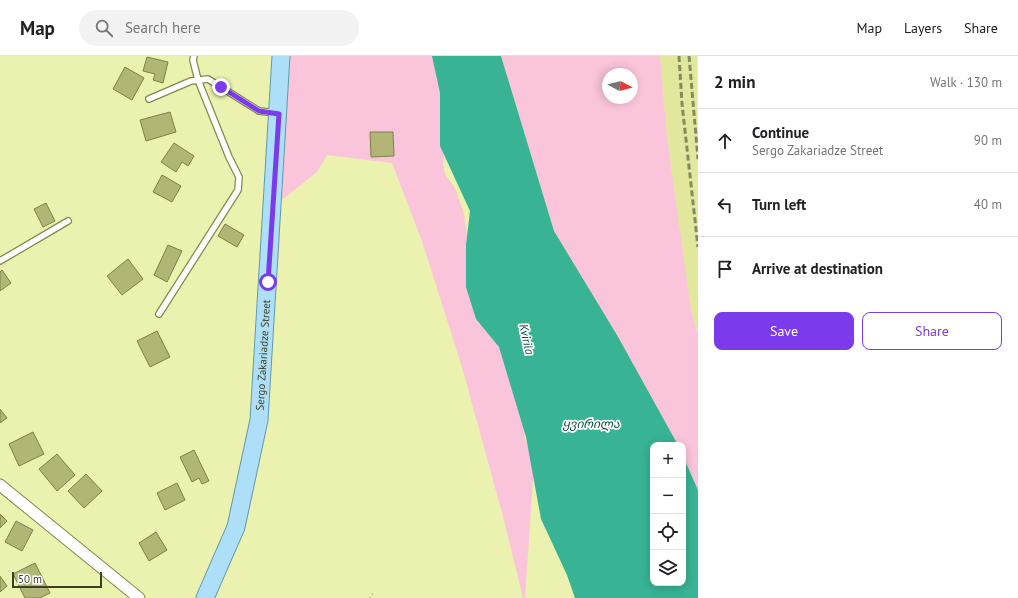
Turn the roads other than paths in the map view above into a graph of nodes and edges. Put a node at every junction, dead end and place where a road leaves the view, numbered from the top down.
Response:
1 (194, 56) edge
2 (282, 56) edge
3 (198, 80) junction
4 (149, 99) dead end
5 (279, 114) junction
6 (68, 221) dead end
7 (0, 261) edge
8 (159, 314) dead end
9 (0, 485) edge
10 (139, 598) edge
11 (205, 598) edge

1 - 3 lane
2 - 5 main road, Sergo Zakariadze Street
3 - 4 lane
3 - 5 lane
3 - 8 lane
5 - 11 main road, Sergo Zakariadze Street
6 - 7 lane
9 - 10 street

